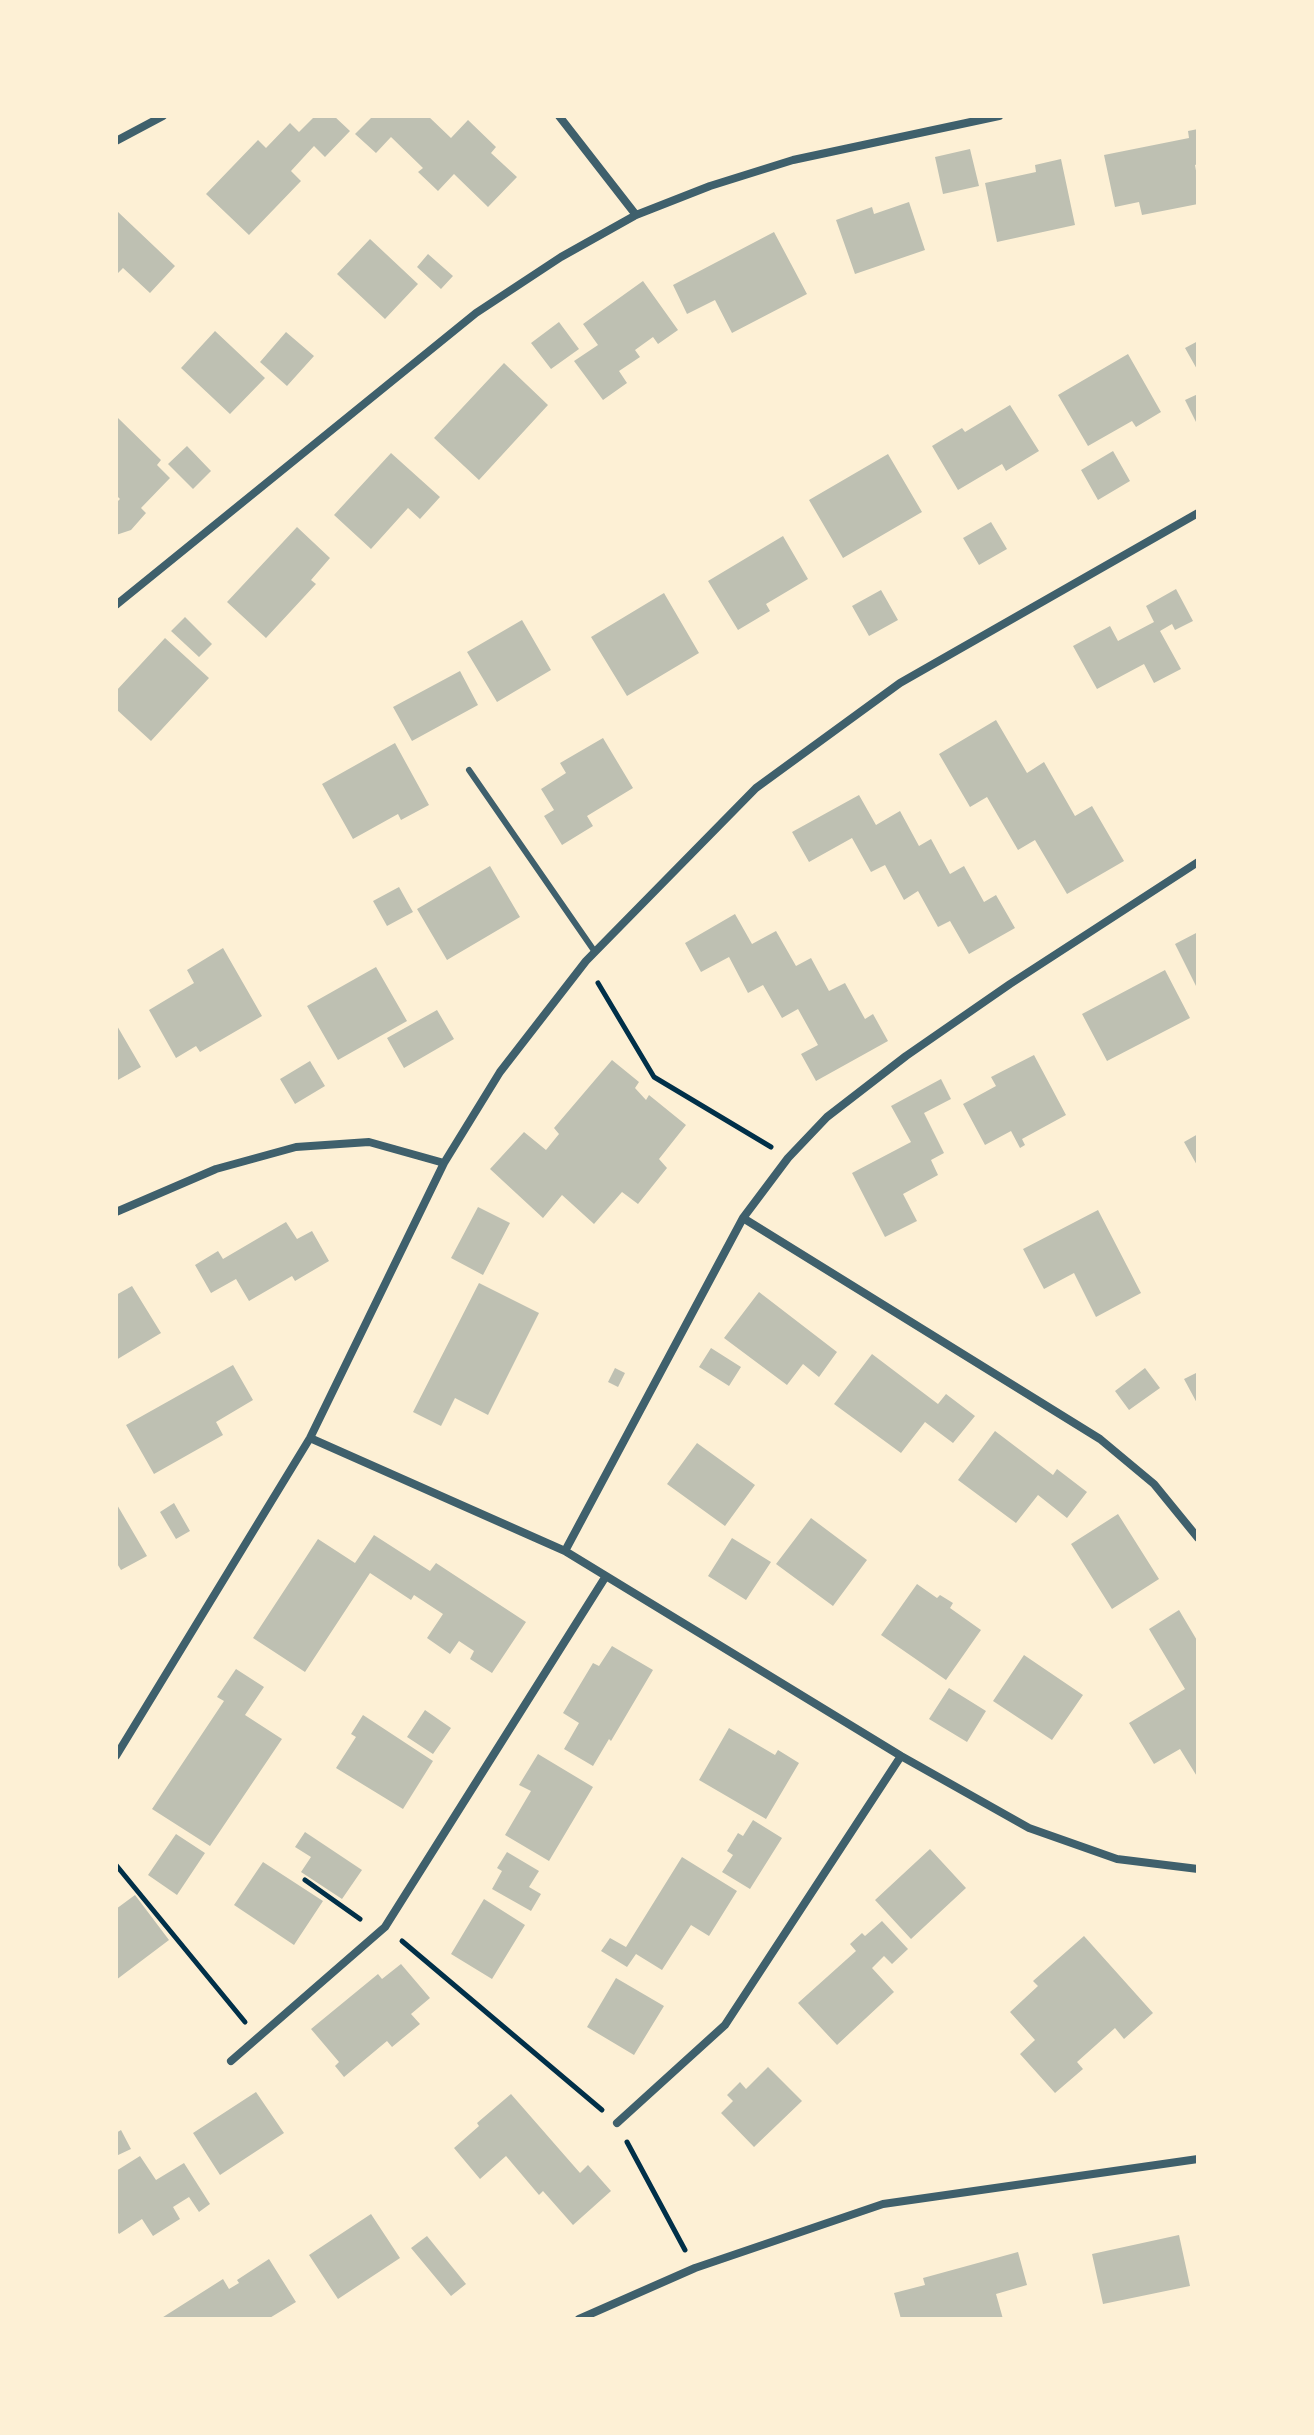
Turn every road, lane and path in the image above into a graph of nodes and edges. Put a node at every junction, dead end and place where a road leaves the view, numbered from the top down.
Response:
1 (163, 116) edge
2 (559, 116) edge
3 (999, 116) edge
4 (116, 141) edge
5 (636, 215) junction
6 (1198, 513) edge
7 (116, 605) edge
8 (469, 770) dead end
9 (1198, 862) edge
10 (595, 952) junction
11 (586, 961) junction
12 (788, 1158) junction
13 (444, 1163) junction
14 (116, 1212) edge
15 (743, 1218) junction
16 (310, 1438) junction
17 (1198, 1538) edge
18 (565, 1551) junction
19 (606, 1576) junction
20 (116, 1756) edge
21 (901, 1756) junction
22 (116, 1865) edge
23 (1198, 1869) edge
24 (305, 1880) dead end
25 (382, 1930) junction
26 (258, 2038) junction
27 (231, 2061) dead end
28 (617, 2123) junction
29 (1198, 2159) edge
30 (695, 2268) junction
31 (579, 2319) edge

1 - 4 street
2 - 5 street
3 - 5 street
5 - 7 street
6 - 10 street
8 - 10 lane
9 - 12 street
10 - 11 street
11 - 12 path
11 - 13 street
12 - 15 street
13 - 14 street
13 - 16 street
15 - 17 street
15 - 18 street
16 - 18 street
16 - 20 street
18 - 19 street
19 - 21 street
19 - 25 street
21 - 23 street
21 - 28 street
22 - 26 path
24 - 25 path
25 - 26 street
25 - 28 path
26 - 27 street
28 - 30 path
29 - 30 street
30 - 31 street

